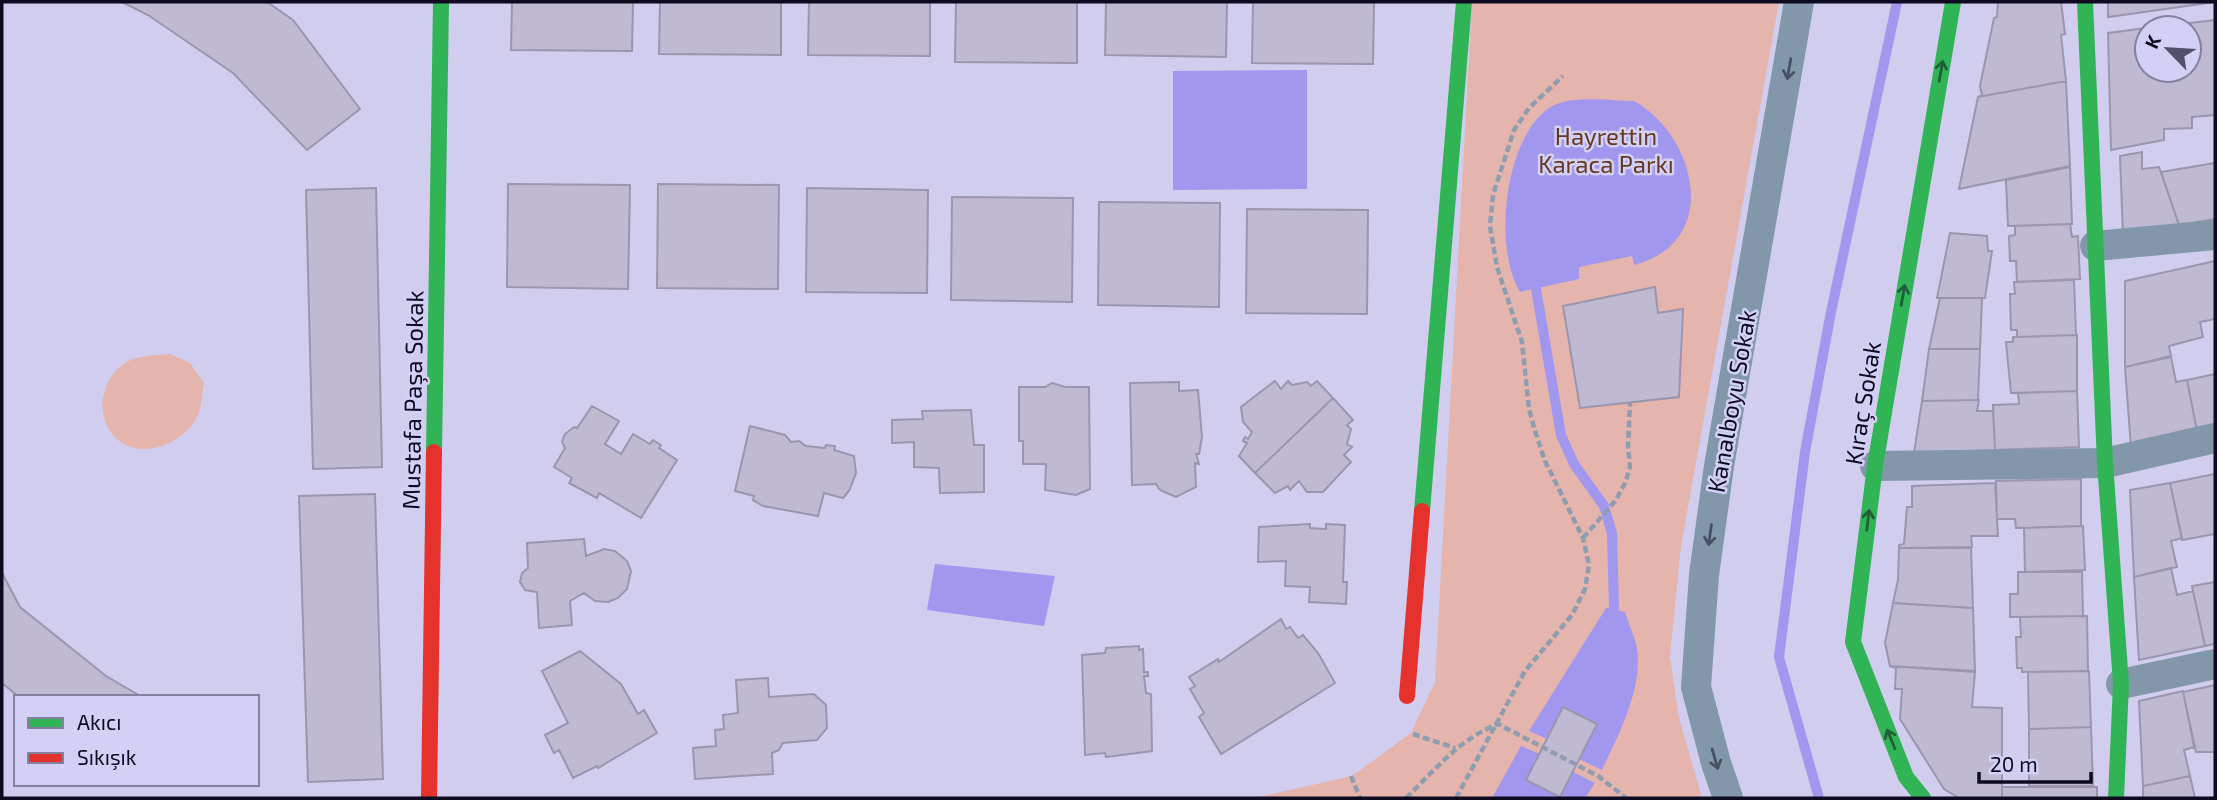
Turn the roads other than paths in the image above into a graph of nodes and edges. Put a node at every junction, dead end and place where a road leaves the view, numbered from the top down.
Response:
1 (441, 2) edge
2 (1464, 2) edge
3 (1800, 2) edge
4 (1953, 2) edge
5 (2084, 2) edge
6 (2215, 235) edge
7 (2095, 246) junction
8 (2215, 438) edge
9 (2105, 463) junction
10 (1875, 466) junction
11 (2215, 664) edge
12 (2121, 684) junction
13 (1407, 695) dead end
14 (429, 798) edge
15 (1728, 798) edge
16 (1923, 798) edge
17 (2116, 798) edge

1 - 14 street, Mustafa Paşa Sokak
2 - 13 street
3 -> 15 street, Kanalboyu Sokak
10 -> 4 street, Kıraç Sokak
5 - 7 street
6 - 7 street
7 - 9 street
8 - 9 street
9 - 10 street
9 - 12 street
16 -> 10 street, Kıraç Sokak
11 - 12 street
12 - 17 street

